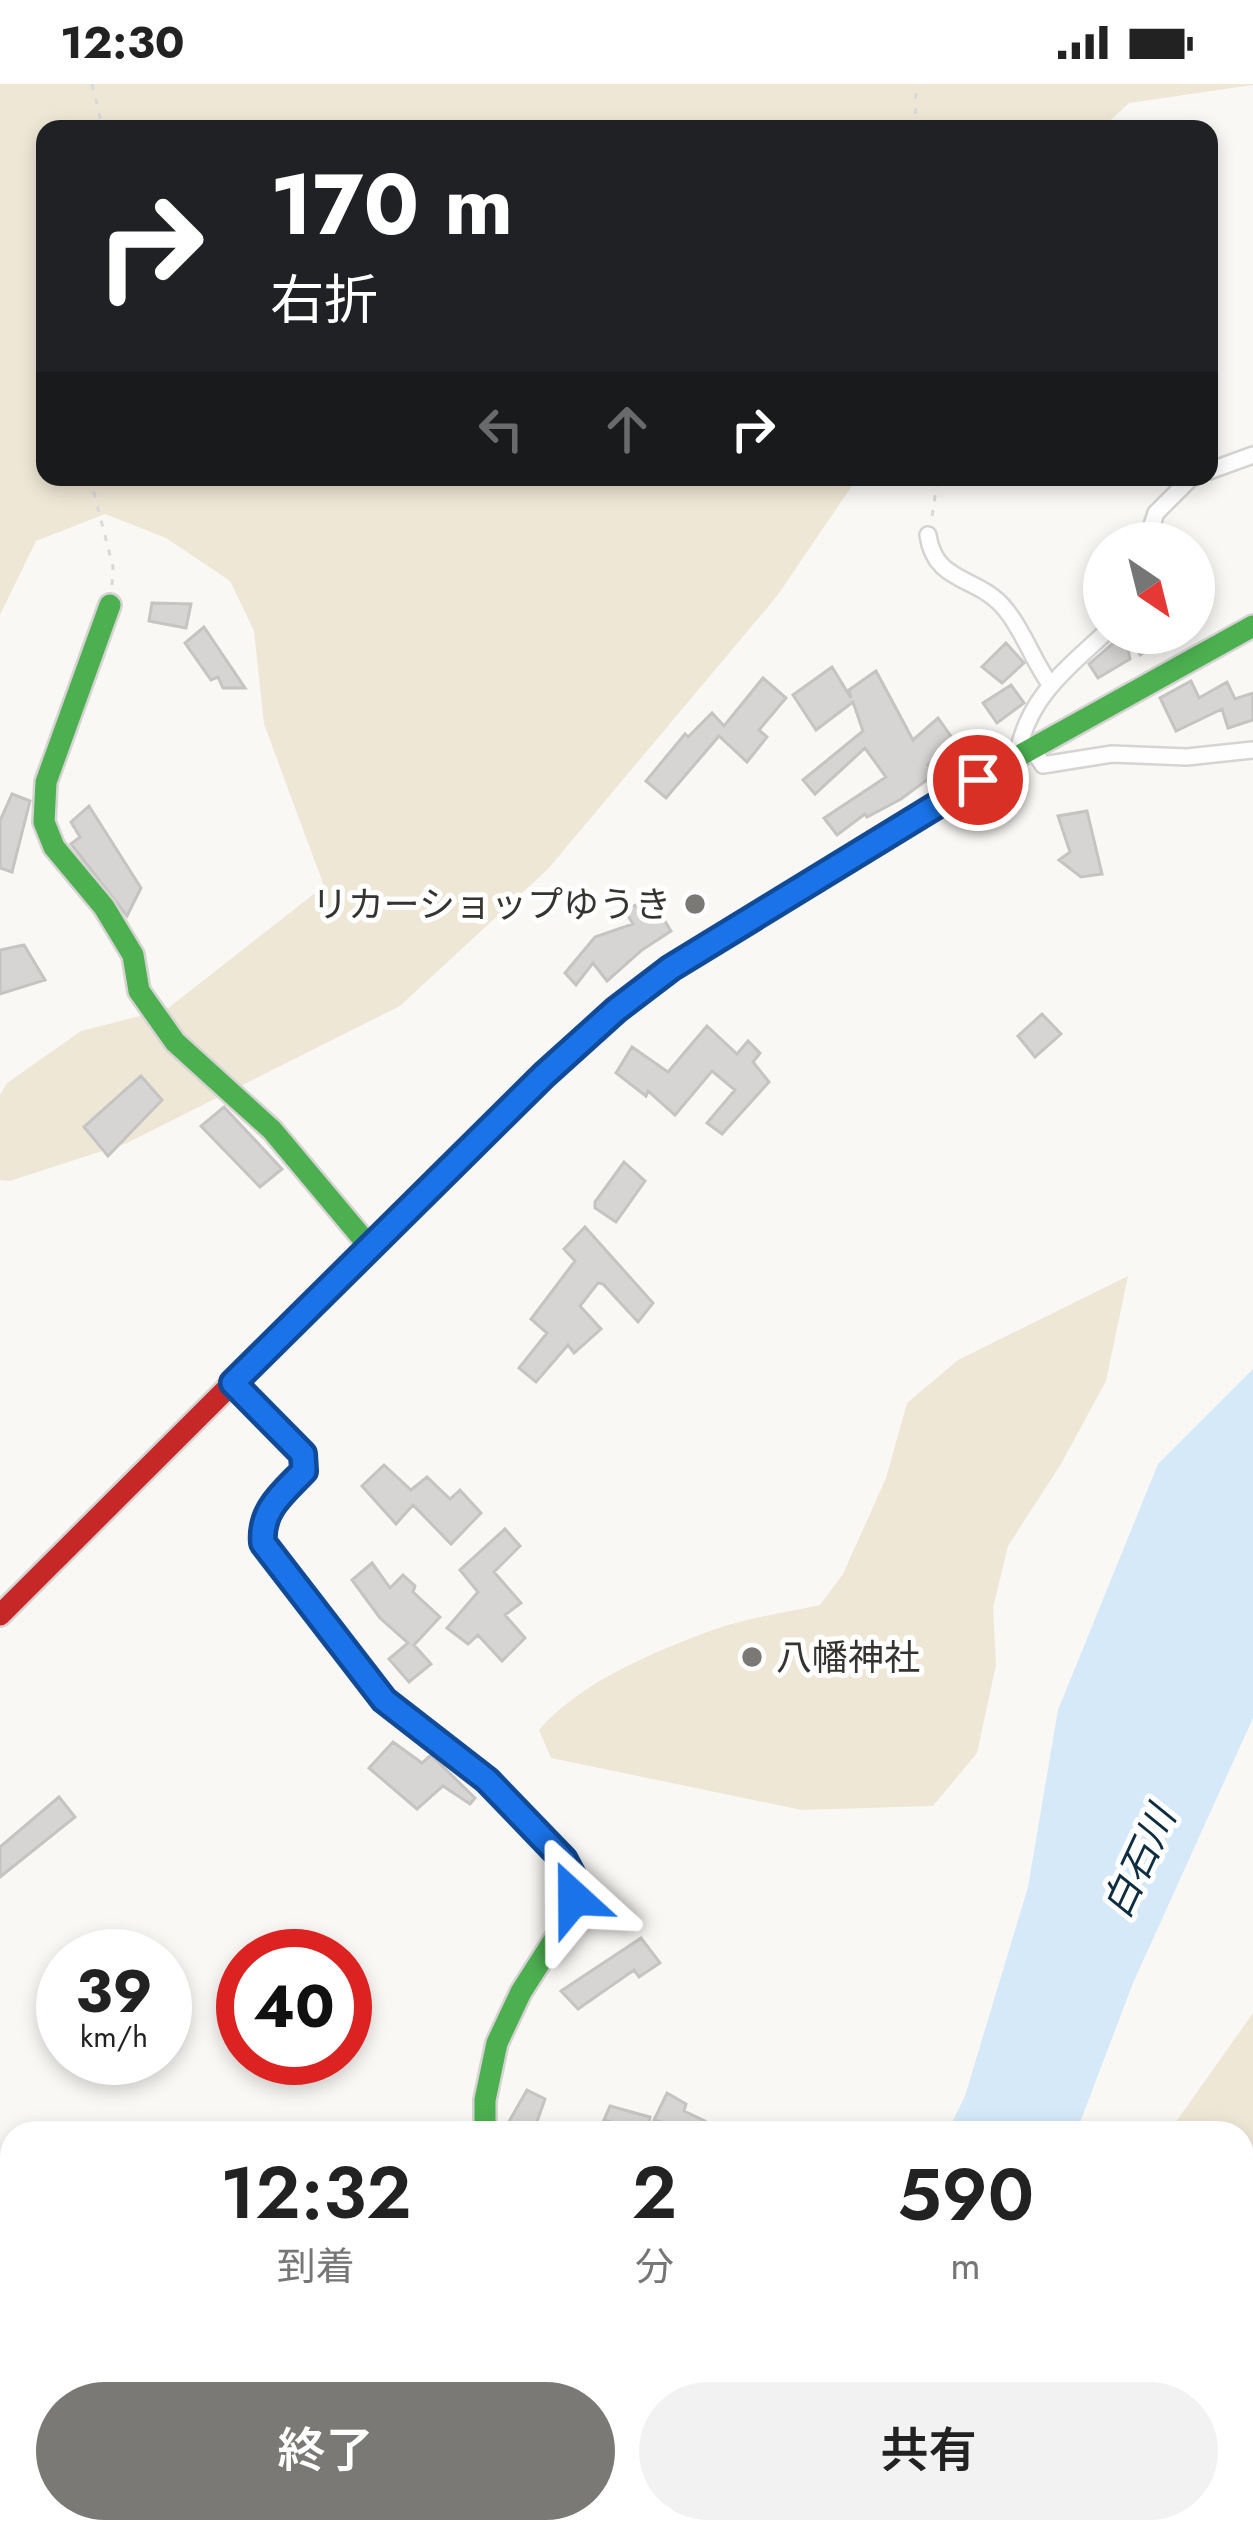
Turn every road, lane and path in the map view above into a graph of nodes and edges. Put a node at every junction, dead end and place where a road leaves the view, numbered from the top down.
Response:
1 (92, 84) edge
2 (916, 84) edge
3 (102, 120) edge
4 (914, 120) edge
5 (1253, 455) edge
6 (1218, 468) edge
7 (92, 486) edge
8 (936, 486) edge
9 (1183, 486) edge
10 (1153, 522) edge
11 (928, 535) joint
12 (110, 605) joint
13 (1253, 626) edge
14 (1083, 654) edge
15 (1050, 684) junction
16 (1253, 749) edge
17 (1024, 753) junction
18 (369, 1246) junction
19 (233, 1383) junction
20 (0, 1616) edge
21 (485, 2121) edge

1 - 3 path
2 - 4 path
5 - 6 street
7 - 12 path
8 - 11 path
9 - 10 street
11 - 15 street
12 - 18 main road
13 - 17 main road
14 - 15 street
15 - 17 street
16 - 17 street
17 - 18 main road
18 - 19 main road
19 - 20 main road
19 - 21 main road

